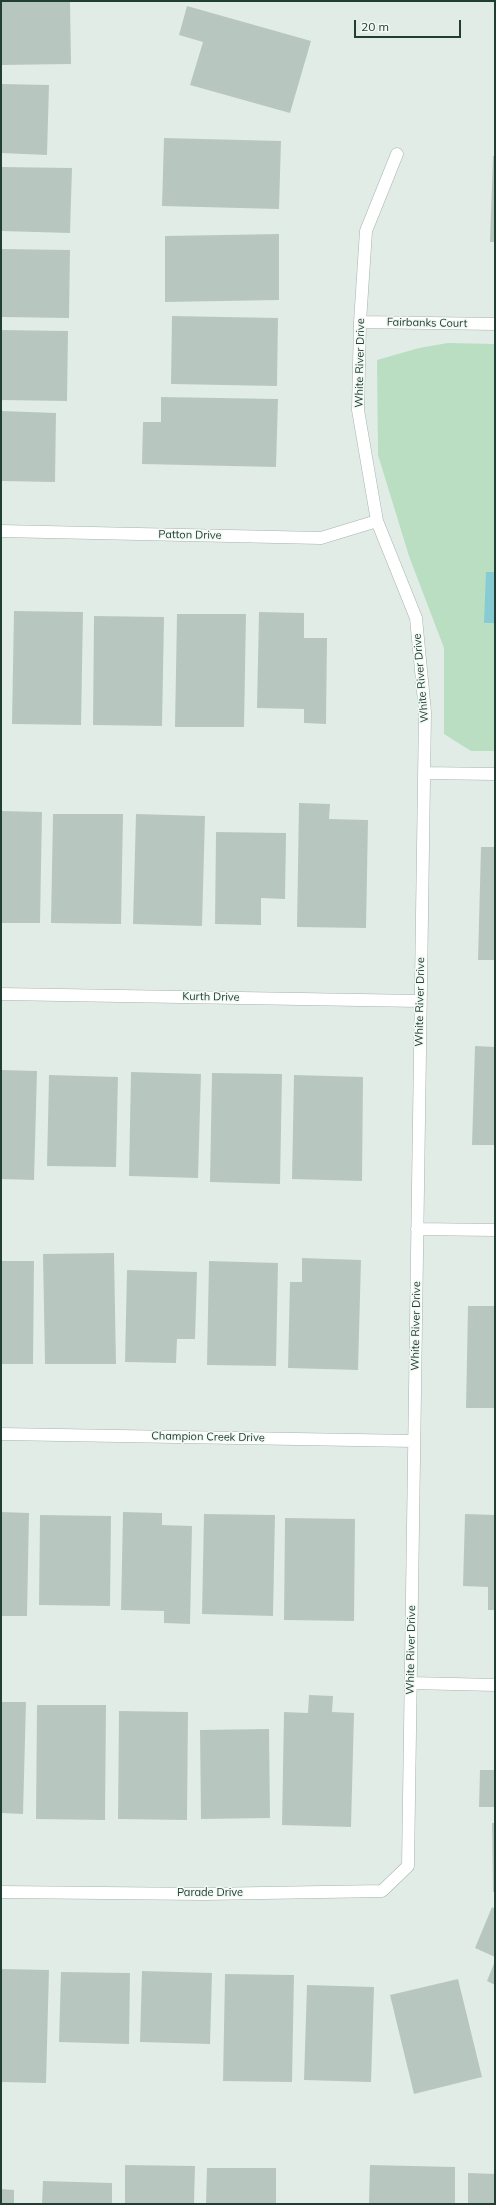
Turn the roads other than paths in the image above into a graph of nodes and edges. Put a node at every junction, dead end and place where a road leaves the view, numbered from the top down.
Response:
1 (397, 154) dead end
2 (360, 322) junction
3 (495, 324) edge
4 (377, 521) junction
5 (1, 531) edge
6 (424, 773) junction
7 (495, 774) edge
8 (1, 994) edge
9 (420, 1000) junction
10 (417, 1229) junction
11 (495, 1230) edge
12 (1, 1434) edge
13 (414, 1441) junction
14 (411, 1683) junction
15 (495, 1685) edge
16 (408, 1866) joint
17 (1, 1892) edge

1 - 2 street, White River Drive
2 - 3 street, Fairbanks Court
2 - 4 street, White River Drive
4 - 5 street, Patton Drive
4 - 6 street, White River Drive
6 - 7 street
6 - 9 street, White River Drive
8 - 9 street, Kurth Drive
9 - 10 street, White River Drive
10 - 11 street
10 - 13 street, White River Drive
12 - 13 street, Champion Creek Drive
13 - 14 street, White River Drive
14 - 15 street
14 - 16 street, White River Drive
16 - 17 street, Parade Drive

